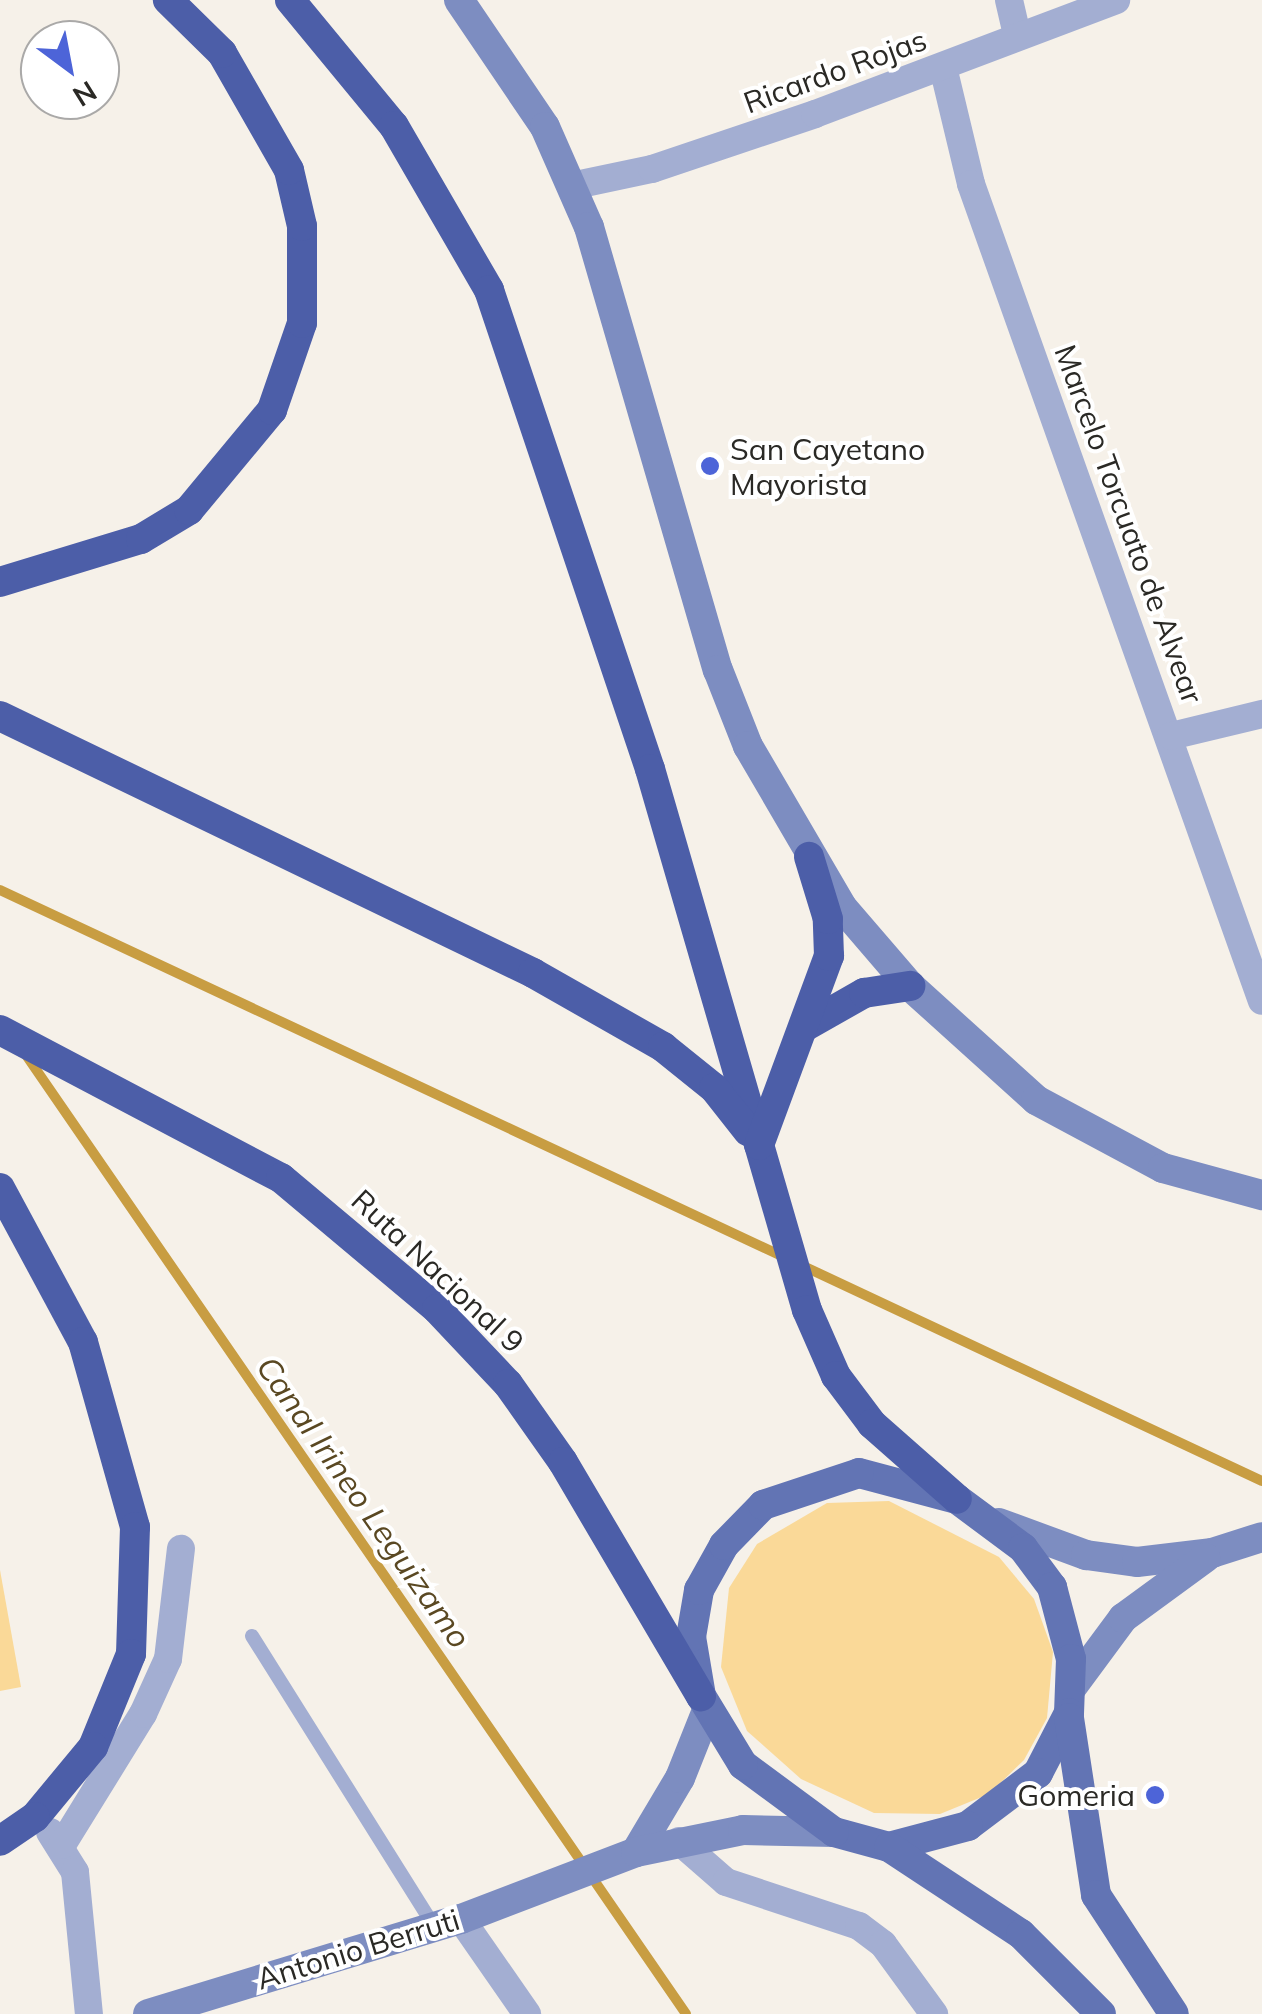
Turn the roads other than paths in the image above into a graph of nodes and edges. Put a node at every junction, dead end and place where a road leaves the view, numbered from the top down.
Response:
1 (168, 0) edge
2 (290, 0) edge
3 (459, 0) edge
4 (1009, 0) edge
5 (1116, 0) edge
6 (1017, 34) junction
7 (942, 68) junction
8 (571, 186) junction
9 (0, 582) edge
10 (1262, 714) edge
11 (0, 716) edge
12 (1171, 736) junction
13 (809, 857) junction
14 (910, 986) junction
15 (1262, 1001) edge
16 (806, 1026) junction
17 (0, 1030) edge
18 (759, 1145) junction
19 (0, 1188) edge
20 (1262, 1195) edge
21 (957, 1499) junction
22 (984, 1516) junction
23 (1262, 1537) edge
24 (181, 1549) dead end
25 (1212, 1553) junction
26 (252, 1636) dead end
27 (1070, 1700) junction
28 (704, 1703) junction
29 (34, 1817) junction
30 (834, 1832) junction
31 (0, 1841) edge
32 (679, 1842) junction
33 (62, 1845) junction
34 (889, 1847) junction
35 (636, 1852) junction
36 (447, 1922) junction
37 (88, 2014) edge
38 (148, 2014) edge
39 (527, 2014) edge
40 (934, 2014) edge
41 (1101, 2014) edge
42 (1174, 2014) edge

1 - 9 highway
2 - 18 highway
3 - 8 street
4 - 6 street
5 - 6 street, Ricardo Rojas
6 - 7 street, Ricardo Rojas
7 - 8 street, Ricardo Rojas
7 - 12 street, Marcelo Torcuato de Alvear
8 - 13 street
10 - 12 street
11 - 18 highway
12 - 15 street, Marcelo Torcuato de Alvear
13 - 14 street
13 - 16 highway
14 - 16 highway
14 - 20 street
16 - 18 highway
17 - 28 highway, Ruta Nacional 9
18 - 21 highway
19 - 29 highway
21 - 22 main road
21 - 28 main road
22 - 25 street
22 - 27 main road
23 - 25 street
24 - 33 street
25 - 27 street
26 - 36 lane
27 - 34 main road
27 - 42 main road
28 - 30 main road
28 - 35 street
29 - 31 highway
29 - 33 street
30 - 32 street, Antonio Berruti
30 - 34 main road
32 - 35 street, Antonio Berruti
32 - 40 street
33 - 37 street
34 - 41 main road
35 - 36 street, Antonio Berruti
36 - 38 street, Antonio Berruti
36 - 39 street

